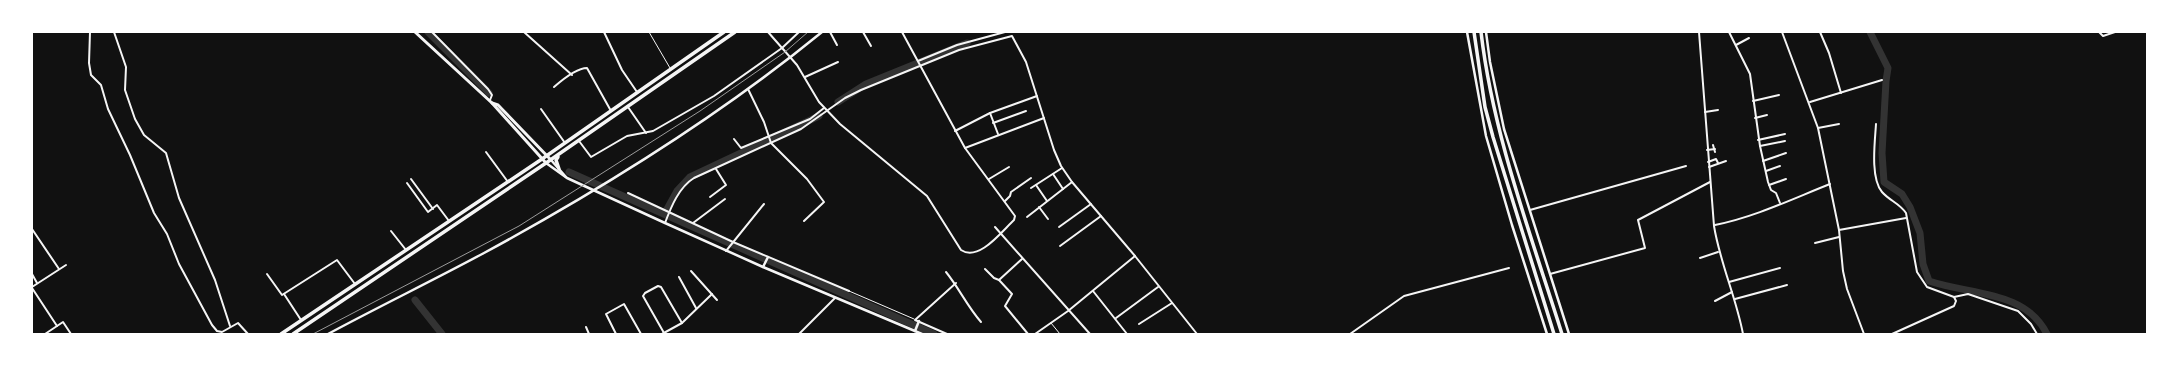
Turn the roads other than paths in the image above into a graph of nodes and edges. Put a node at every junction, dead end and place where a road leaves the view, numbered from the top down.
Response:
1 (90, 32) edge
2 (114, 32) edge
3 (415, 32) edge
4 (432, 32) edge
5 (524, 32) edge
6 (604, 32) edge
7 (649, 32) edge
8 (724, 32) edge
9 (735, 32) edge
10 (768, 32) edge
11 (799, 32) edge
12 (822, 32) edge
13 (830, 32) edge
14 (863, 32) edge
15 (903, 32) edge
16 (1005, 32) edge
17 (1467, 32) edge
18 (1474, 32) edge
19 (1481, 32) edge
20 (1486, 32) edge
21 (1699, 32) edge
22 (1729, 32) edge
23 (1782, 32) edge
24 (1820, 32) edge
25 (2099, 32) edge
26 (2115, 32) edge
27 (1749, 38) dead end
28 (837, 45) dead end
29 (957, 45) junction
30 (1736, 45) junction
31 (871, 46) dead end
32 (782, 48) junction
33 (959, 50) junction
34 (791, 58) junction
35 (838, 62) dead end
36 (919, 63) junction
37 (670, 69) junction
38 (572, 74) junction
39 (805, 77) junction
40 (1882, 80) dead end
41 (554, 87) dead end
42 (748, 90) junction
43 (637, 92) junction
44 (1841, 93) junction
45 (1780, 95) dead end
46 (1037, 96) junction
47 (1753, 101) junction
48 (490, 102) junction
49 (1810, 102) junction
50 (628, 106) junction
51 (541, 109) dead end
52 (826, 110) junction
53 (1718, 110) dead end
54 (611, 111) junction
55 (1026, 111) dead end
56 (1705, 112) junction
57 (990, 113) junction
58 (1767, 115) dead end
59 (1044, 118) junction
60 (1755, 118) junction
61 (993, 123) junction
62 (1838, 124) dead end
63 (1876, 124) dead end
64 (1818, 128) junction
65 (956, 131) junction
66 (646, 133) junction
67 (998, 134) junction
68 (1785, 134) dead end
69 (769, 137) junction
70 (734, 139) dead end
71 (1758, 140) junction
72 (579, 141) junction
73 (1785, 141) dead end
74 (565, 142) junction
75 (771, 142) junction
76 (1713, 145) dead end
77 (1760, 146) junction
78 (965, 148) junction
79 (1715, 149) junction
80 (1707, 150) junction
81 (486, 152) dead end
82 (563, 152) junction
83 (1716, 152) dead end
84 (1511, 153) junction
85 (1786, 153) dead end
86 (1506, 155) junction
87 (547, 156) junction
88 (542, 159) junction
89 (551, 160) junction
90 (1726, 161) dead end
91 (1763, 161) junction
92 (1708, 162) junction
93 (546, 164) junction
94 (1718, 164) junction
95 (1686, 166) dead end
96 (1780, 166) dead end
97 (1009, 167) dead end
98 (1709, 167) junction
99 (716, 168) junction
100 (1062, 168) junction
101 (559, 169) junction
102 (1766, 170) junction
103 (1053, 174) junction
104 (567, 178) junction
105 (1031, 178) dead end
106 (411, 179) dead end
107 (989, 179) junction
108 (1786, 179) dead end
109 (508, 182) junction
110 (1072, 182) junction
111 (1710, 182) junction
112 (407, 183) dead end
113 (1830, 184) junction
114 (1036, 185) junction
115 (1769, 185) junction
116 (1031, 188) dead end
117 (1063, 189) junction
118 (592, 190) junction
119 (628, 193) dead end
120 (710, 197) dead end
121 (725, 198) dead end
122 (1005, 201) junction
123 (1047, 201) junction
124 (1780, 203) junction
125 (764, 204) dead end
126 (1091, 204) junction
127 (1039, 207) junction
128 (432, 209) junction
129 (1530, 210) junction
130 (669, 214) junction
131 (1101, 216) junction
132 (1027, 217) dead end
133 (1907, 218) junction
134 (1048, 219) dead end
135 (449, 221) junction
136 (804, 221) dead end
137 (665, 222) junction
138 (693, 224) junction
139 (1714, 226) junction
140 (995, 227) dead end
141 (1059, 227) dead end
142 (32, 229) edge
143 (391, 230) dead end
144 (1839, 230) junction
145 (1000, 233) junction
146 (1839, 236) junction
147 (732, 243) junction
148 (1815, 243) dead end
149 (1060, 246) dead end
150 (406, 250) junction
151 (727, 250) junction
152 (1718, 252) junction
153 (1135, 256) junction
154 (767, 258) junction
155 (1700, 258) dead end
156 (1022, 259) junction
157 (66, 265) dead end
158 (763, 266) junction
159 (1509, 268) dead end
160 (1780, 268) dead end
161 (59, 269) junction
162 (985, 269) dead end
163 (692, 271) dead end
164 (946, 272) dead end
165 (32, 274) edge
166 (267, 274) dead end
167 (1550, 274) junction
168 (679, 277) dead end
169 (1000, 280) junction
170 (1728, 282) junction
171 (956, 283) junction
172 (38, 284) junction
173 (355, 284) junction
174 (1787, 285) dead end
175 (1158, 287) junction
176 (32, 288) edge
177 (849, 291) joint
178 (1093, 291) junction
179 (1732, 292) junction
180 (284, 294) junction
181 (712, 294) junction
182 (1954, 297) junction
183 (835, 298) junction
184 (1735, 299) junction
185 (717, 300) dead end
186 (1715, 301) dead end
187 (1172, 303) junction
188 (696, 308) junction
189 (1068, 311) junction
190 (1116, 319) junction
191 (302, 320) junction
192 (917, 322) junction
193 (981, 322) dead end
194 (682, 323) junction
195 (1051, 323) junction
196 (1139, 324) dead end
197 (57, 326) junction
198 (230, 326) junction
199 (586, 327) dead end
200 (916, 329) junction
201 (45, 334) edge
202 (71, 334) edge
203 (248, 334) edge
204 (281, 334) edge
205 (293, 334) edge
206 (328, 334) edge
207 (589, 334) edge
208 (616, 334) edge
209 (641, 334) edge
210 (663, 334) edge
211 (799, 334) edge
212 (922, 334) edge
213 (947, 334) edge
214 (1028, 334) edge
215 (1035, 334) edge
216 (1060, 334) edge
217 (1090, 334) edge
218 (1128, 334) edge
219 (1197, 334) edge
220 (1350, 334) edge
221 (1547, 334) edge
222 (1554, 334) edge
223 (1562, 334) edge
224 (1569, 334) edge
225 (1743, 334) edge
226 (1864, 334) edge
227 (1892, 334) edge
228 (2037, 334) edge

1 - 198 street
2 - 198 street
3 - 48 main road
4 - 48 street
5 - 38 street
6 - 43 street
7 - 37 lane
8 - 37 highway
9 - 50 highway
10 - 32 street
11 - 32 street
12 - 34 street
13 - 28 street
14 - 31 street
15 - 36 street
16 - 29 street
17 - 221 street
18 - 222 highway
19 - 86 highway
20 - 84 street
21 - 56 street
22 - 30 street
23 - 49 street
24 - 44 street
25 - 26 street
27 - 30 street
29 - 33 street
29 - 36 street
30 - 47 street
32 - 34 street
32 - 66 street
33 - 36 street
33 - 46 street
34 - 39 street
34 - 42 street
35 - 39 street
36 - 52 street
36 - 65 street
37 - 43 highway
38 - 41 street
38 - 54 street
39 - 52 street
40 - 44 street
42 - 69 street
42 - 118 street
43 - 54 highway
44 - 49 street
45 - 47 street
46 - 57 street
46 - 59 street
47 - 60 street
48 - 87 main road
48 - 88 main road
49 - 64 street
50 - 66 street
50 - 72 highway
51 - 74 street
52 - 69 street
52 - 75 street
52 - 145 street
53 - 56 street
54 - 74 highway
55 - 61 street
56 - 80 street
57 - 61 street
57 - 65 street
58 - 60 street
59 - 67 street
59 - 100 street
60 - 71 street
61 - 67 street
62 - 64 street
63 - 133 street
64 - 113 street
65 - 78 street
66 - 72 street
67 - 78 street
68 - 71 street
69 - 70 street
69 - 75 street
71 - 77 street
72 - 82 highway
73 - 77 street
74 - 87 highway
75 - 99 street
75 - 136 street
76 - 79 street
77 - 91 street
78 - 107 street
79 - 80 street
79 - 83 street
80 - 92 street
81 - 109 street
82 - 89 highway
82 - 101 highway
84 - 86 highway
84 - 129 street
85 - 91 street
86 - 223 highway
87 - 88 highway
87 - 89 main road
88 - 93 main road
88 - 109 highway
89 - 93 highway
89 - 101 street
90 - 94 street
91 - 102 street
92 - 94 street
92 - 98 street
93 - 104 street
93 - 205 highway
94 - 98 street
95 - 129 street
96 - 102 street
97 - 107 street
98 - 111 street
99 - 120 street
99 - 130 street
100 - 103 street
100 - 110 street
101 - 104 street
102 - 115 street
103 - 114 street
103 - 117 street
104 - 118 street
105 - 122 street
106 - 128 street
107 - 122 street
108 - 115 street
109 - 135 highway
110 - 117 street
110 - 126 street
111 - 139 street
111 - 167 street
112 - 128 street
113 - 124 street
113 - 144 street
114 - 116 street
114 - 123 street
115 - 124 street
117 - 123 street
118 - 137 street
118 - 206 street
119 - 130 street
121 - 138 street
122 - 145 street
123 - 127 street
124 - 139 street
125 - 147 street
126 - 131 street
126 - 141 street
127 - 132 street
127 - 134 street
128 - 135 street
129 - 167 street
130 - 137 street
130 - 138 street
131 - 149 street
131 - 153 street
133 - 144 street
133 - 182 street
135 - 150 highway
137 - 151 street
138 - 147 street
139 - 152 street
140 - 145 street
142 - 161 street
143 - 150 street
144 - 146 street
145 - 156 street
146 - 148 street
146 - 226 street
147 - 151 street
147 - 154 street
150 - 173 highway
151 - 158 street
152 - 155 street
152 - 170 street
153 - 175 street
153 - 178 street
154 - 158 street
154 - 177 street
156 - 169 street
156 - 189 street
157 - 161 street
158 - 183 street
159 - 220 street
160 - 170 street
161 - 172 street
162 - 169 street
163 - 181 street
164 - 171 street
165 - 172 street
166 - 180 street
167 - 224 street
168 - 188 street
169 - 214 street
170 - 179 street
171 - 192 street
171 - 193 street
172 - 176 street
173 - 180 street
173 - 191 highway
174 - 184 street
175 - 187 street
175 - 190 street
176 - 197 street
177 - 192 lane
178 - 189 street
178 - 190 street
179 - 184 street
179 - 186 street
180 - 191 street
181 - 185 street
181 - 188 street
182 - 227 street
182 - 228 street
183 - 200 street
183 - 211 street
184 - 225 street
187 - 196 street
187 - 219 street
188 - 194 street
189 - 195 street
189 - 217 street
190 - 218 street
191 - 204 highway
192 - 200 street
192 - 213 street
194 - 210 street
194 - 210 street
195 - 215 street
195 - 216 lane
197 - 201 street
197 - 202 street
198 - 203 street
199 - 207 street
200 - 212 street
208 - 209 street

